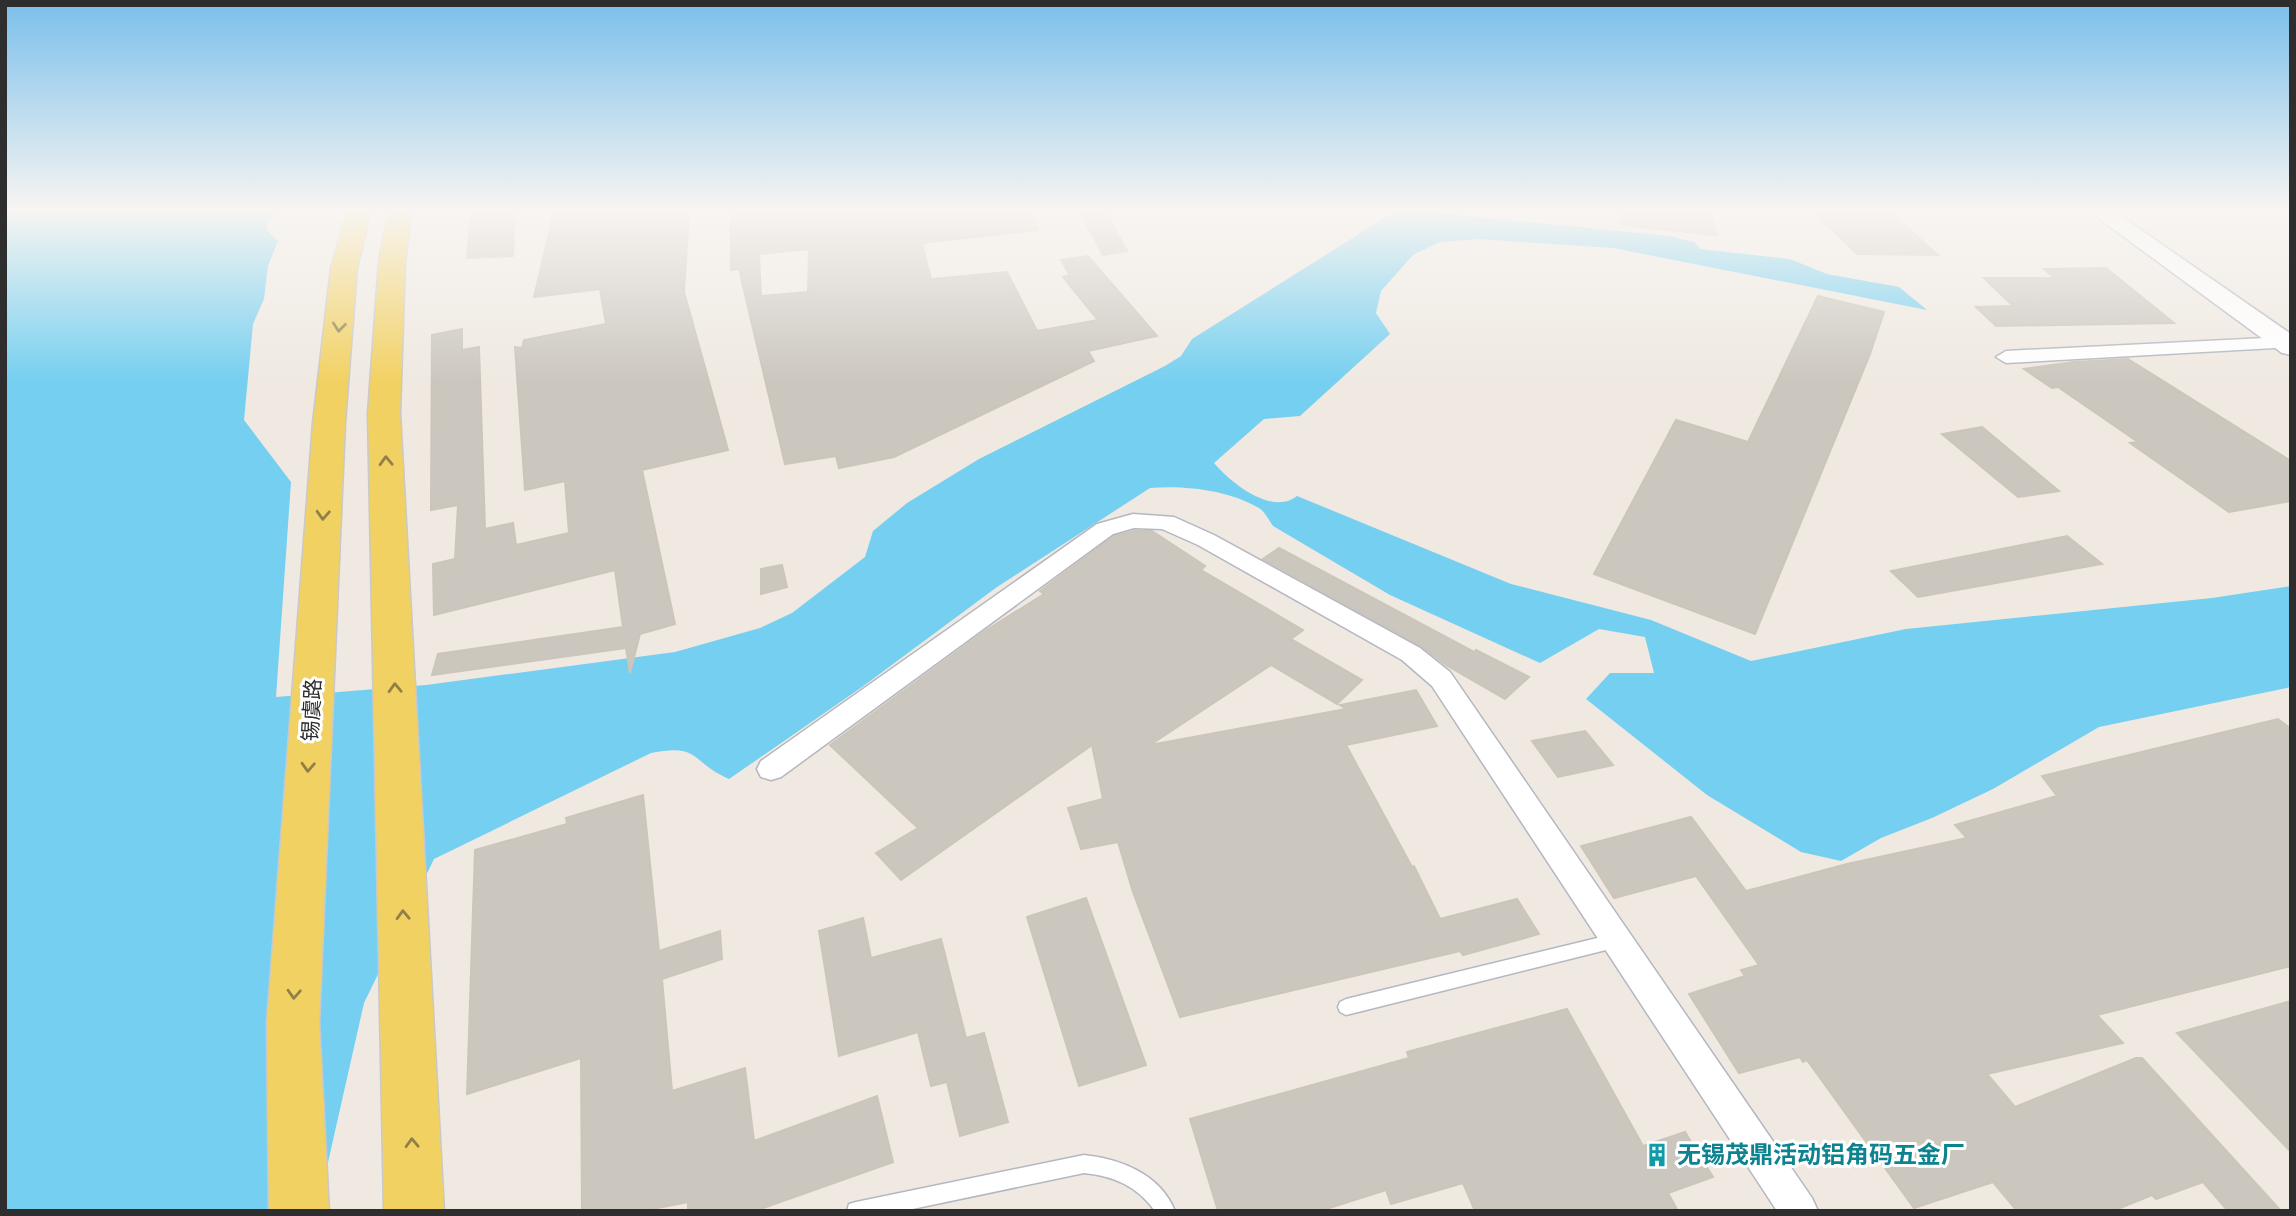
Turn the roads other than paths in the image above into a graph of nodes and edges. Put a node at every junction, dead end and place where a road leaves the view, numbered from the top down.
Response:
1 (344, 269) edge
2 (391, 269) edge
3 (2181, 269) edge
4 (2219, 269) edge
5 (2280, 310) dead end
6 (2288, 345) edge
7 (2006, 357) dead end
8 (771, 769) dead end
9 (1618, 939) junction
10 (1346, 1007) dead end
11 (299, 1211) edge
12 (414, 1211) edge
13 (856, 1211) edge
14 (1166, 1211) edge
15 (1799, 1211) edge

1 -> 11 main road, 锡虞路
12 -> 2 main road
3 - 6 main road
4 - 5 main road
6 - 7 street
8 - 9 street
9 - 10 lane
9 - 15 street
13 - 14 lane

